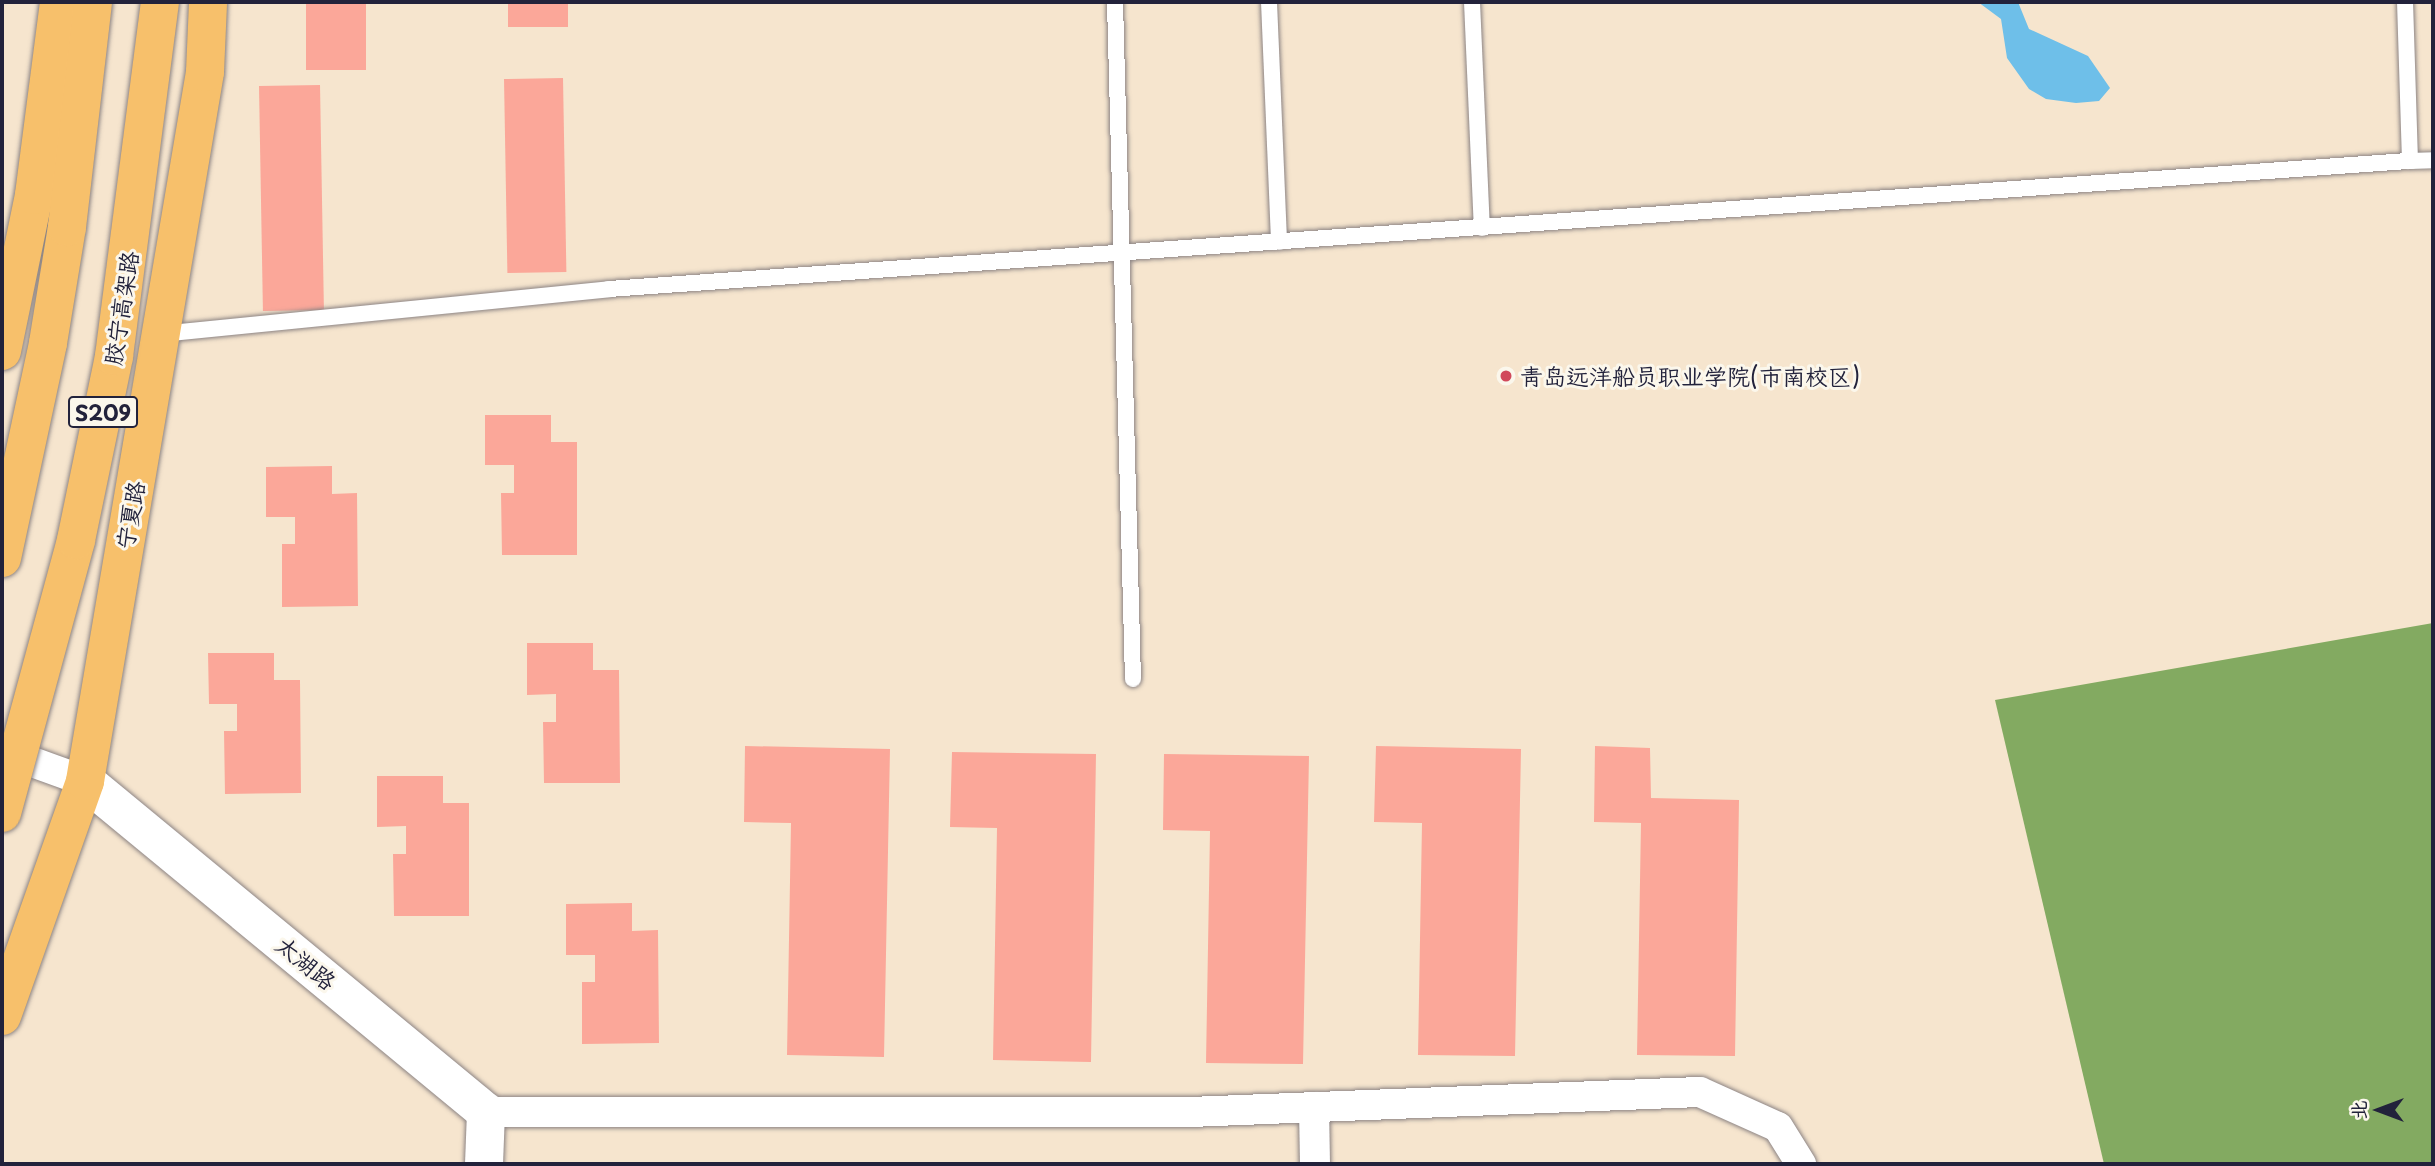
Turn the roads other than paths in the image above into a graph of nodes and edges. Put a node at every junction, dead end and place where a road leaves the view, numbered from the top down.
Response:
1 (59, 2) edge
2 (93, 2) edge
3 (160, 2) edge
4 (208, 2) edge
5 (1115, 2) edge
6 (1269, 2) edge
7 (1472, 2) edge
8 (2405, 2) edge
9 (2433, 160) edge
10 (2410, 161) junction
11 (1482, 228) junction
12 (1279, 242) junction
13 (1122, 254) junction
14 (161, 334) junction
15 (2, 351) edge
16 (2, 558) edge
17 (1133, 680) dead end
18 (2, 751) edge
19 (85, 781) junction
20 (2, 813) edge
21 (2, 1016) edge
22 (1314, 1107) junction
23 (486, 1112) junction
24 (484, 1164) edge
25 (1315, 1164) edge
26 (1801, 1164) edge

1 - 15 main road
2 - 16 main road, S209
3 - 20 main road, 胶宁高架路 / S209, bridge
4 - 14 main road, 宁夏路
5 - 13 lane
6 - 12 lane
7 - 11 lane
8 - 10 lane
9 - 10 lane
10 - 11 lane
11 - 12 lane
12 - 13 lane
13 - 14 lane
13 - 17 lane
14 - 19 main road, 宁夏路
18 - 19 street
19 - 21 main road, 宁夏路
19 - 23 street, 太湖路
22 - 23 street
22 - 25 street
22 - 26 street
23 - 24 street

